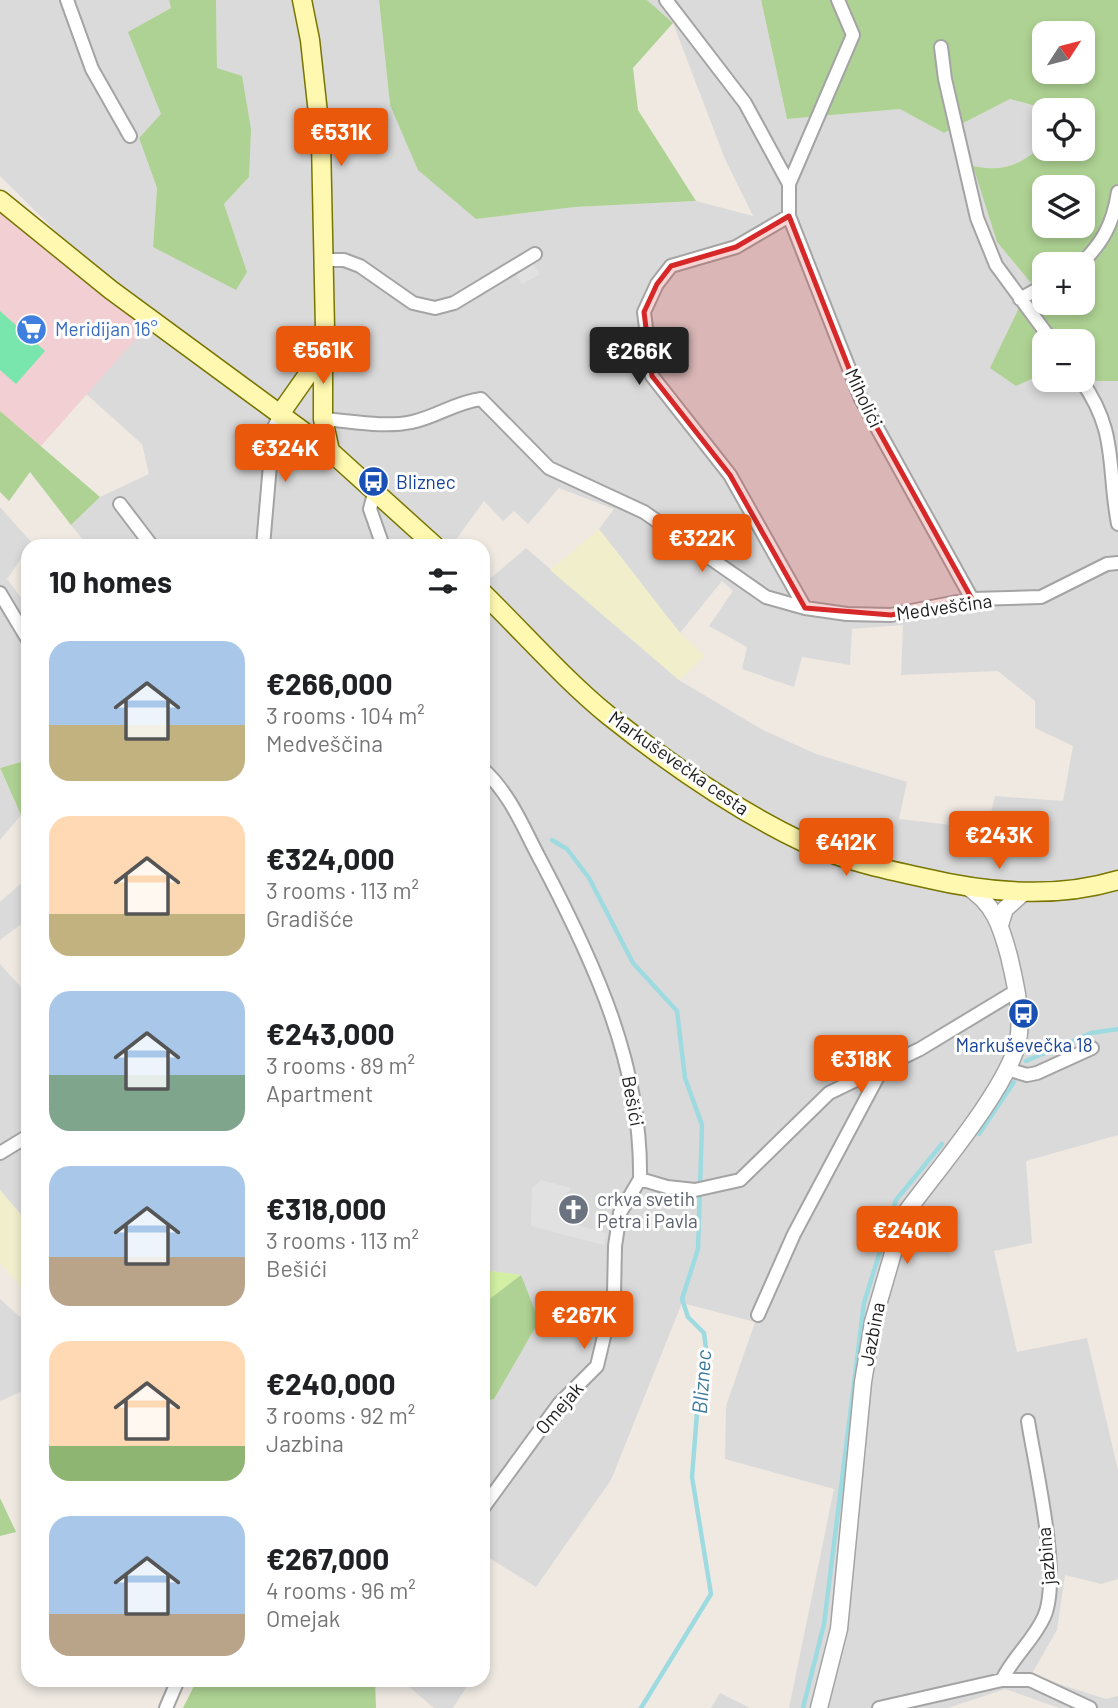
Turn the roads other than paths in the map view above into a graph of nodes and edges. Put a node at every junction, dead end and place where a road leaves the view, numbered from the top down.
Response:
1 (67, 0) edge
2 (302, 0) edge
3 (666, 0) edge
4 (838, 0) edge
5 (941, 47) dead end
6 (130, 136) dead end
7 (789, 184) junction
8 (1118, 192) edge
9 (0, 200) edge
10 (789, 216) junction
11 (1092, 252) edge
12 (535, 254) dead end
13 (324, 260) junction
14 (1032, 292) edge
15 (1020, 299) junction
16 (1043, 329) edge
17 (323, 339) junction
18 (1088, 392) edge
19 (280, 414) junction
20 (323, 419) junction
21 (330, 451) junction
22 (374, 490) junction
23 (120, 504) dead end
24 (1118, 524) edge
25 (147, 539) edge
26 (264, 539) edge
27 (381, 539) edge
28 (427, 539) edge
29 (1118, 563) edge
30 (0, 593) edge
31 (972, 599) junction
32 (490, 600) edge
33 (805, 608) junction
34 (21, 628) edge
35 (490, 778) edge
36 (1118, 880) edge
37 (966, 886) junction
38 (1023, 892) junction
39 (1000, 925) junction
40 (1016, 991) junction
41 (1092, 1048) dead end
42 (884, 1065) junction
43 (1007, 1069) junction
44 (21, 1140) edge
45 (0, 1153) edge
46 (640, 1180) junction
47 (758, 1315) dead end
48 (1028, 1420) dead end
49 (490, 1498) edge
50 (1002, 1680) junction
51 (175, 1687) edge
52 (166, 1708) edge
53 (820, 1708) edge
54 (879, 1708) edge
55 (1090, 1708) edge

1 - 6 street
2 - 13 main road
3 - 7 street, Miholići
4 - 7 street, Miholići
5 - 15 street
7 - 10 street, Miholići
8 - 11 street
9 - 19 main road
10 - 31 street, Miholići
10 - 33 street
12 - 13 street
13 - 17 main road
14 - 15 street
15 - 16 street
17 - 19 main road
17 - 20 main road
18 - 24 street
19 - 21 main road
19 - 26 street
20 - 21 main road
20 - 33 street, Medveščina
21 - 22 main road
22 - 27 street
22 - 28 main road
23 - 25 street
29 - 31 street, Medveščina
30 - 34 street
31 - 33 street, Medveščina
32 - 37 main road, Markuševečka cesta
35 - 46 street, Bešići
36 - 38 main road, Markuševečka cesta
37 - 38 main road, Markuševečka cesta
37 - 39 street, Jazbina
38 - 39 street
39 - 40 street, Jazbina
40 - 42 street
40 - 43 street, Jazbina
41 - 43 street
42 - 46 street
42 - 47 street
43 - 53 street, Jazbina
44 - 45 street
46 - 49 street, Omejak
48 - 50 street, jazbina
50 - 54 street
50 - 55 street
51 - 52 street

